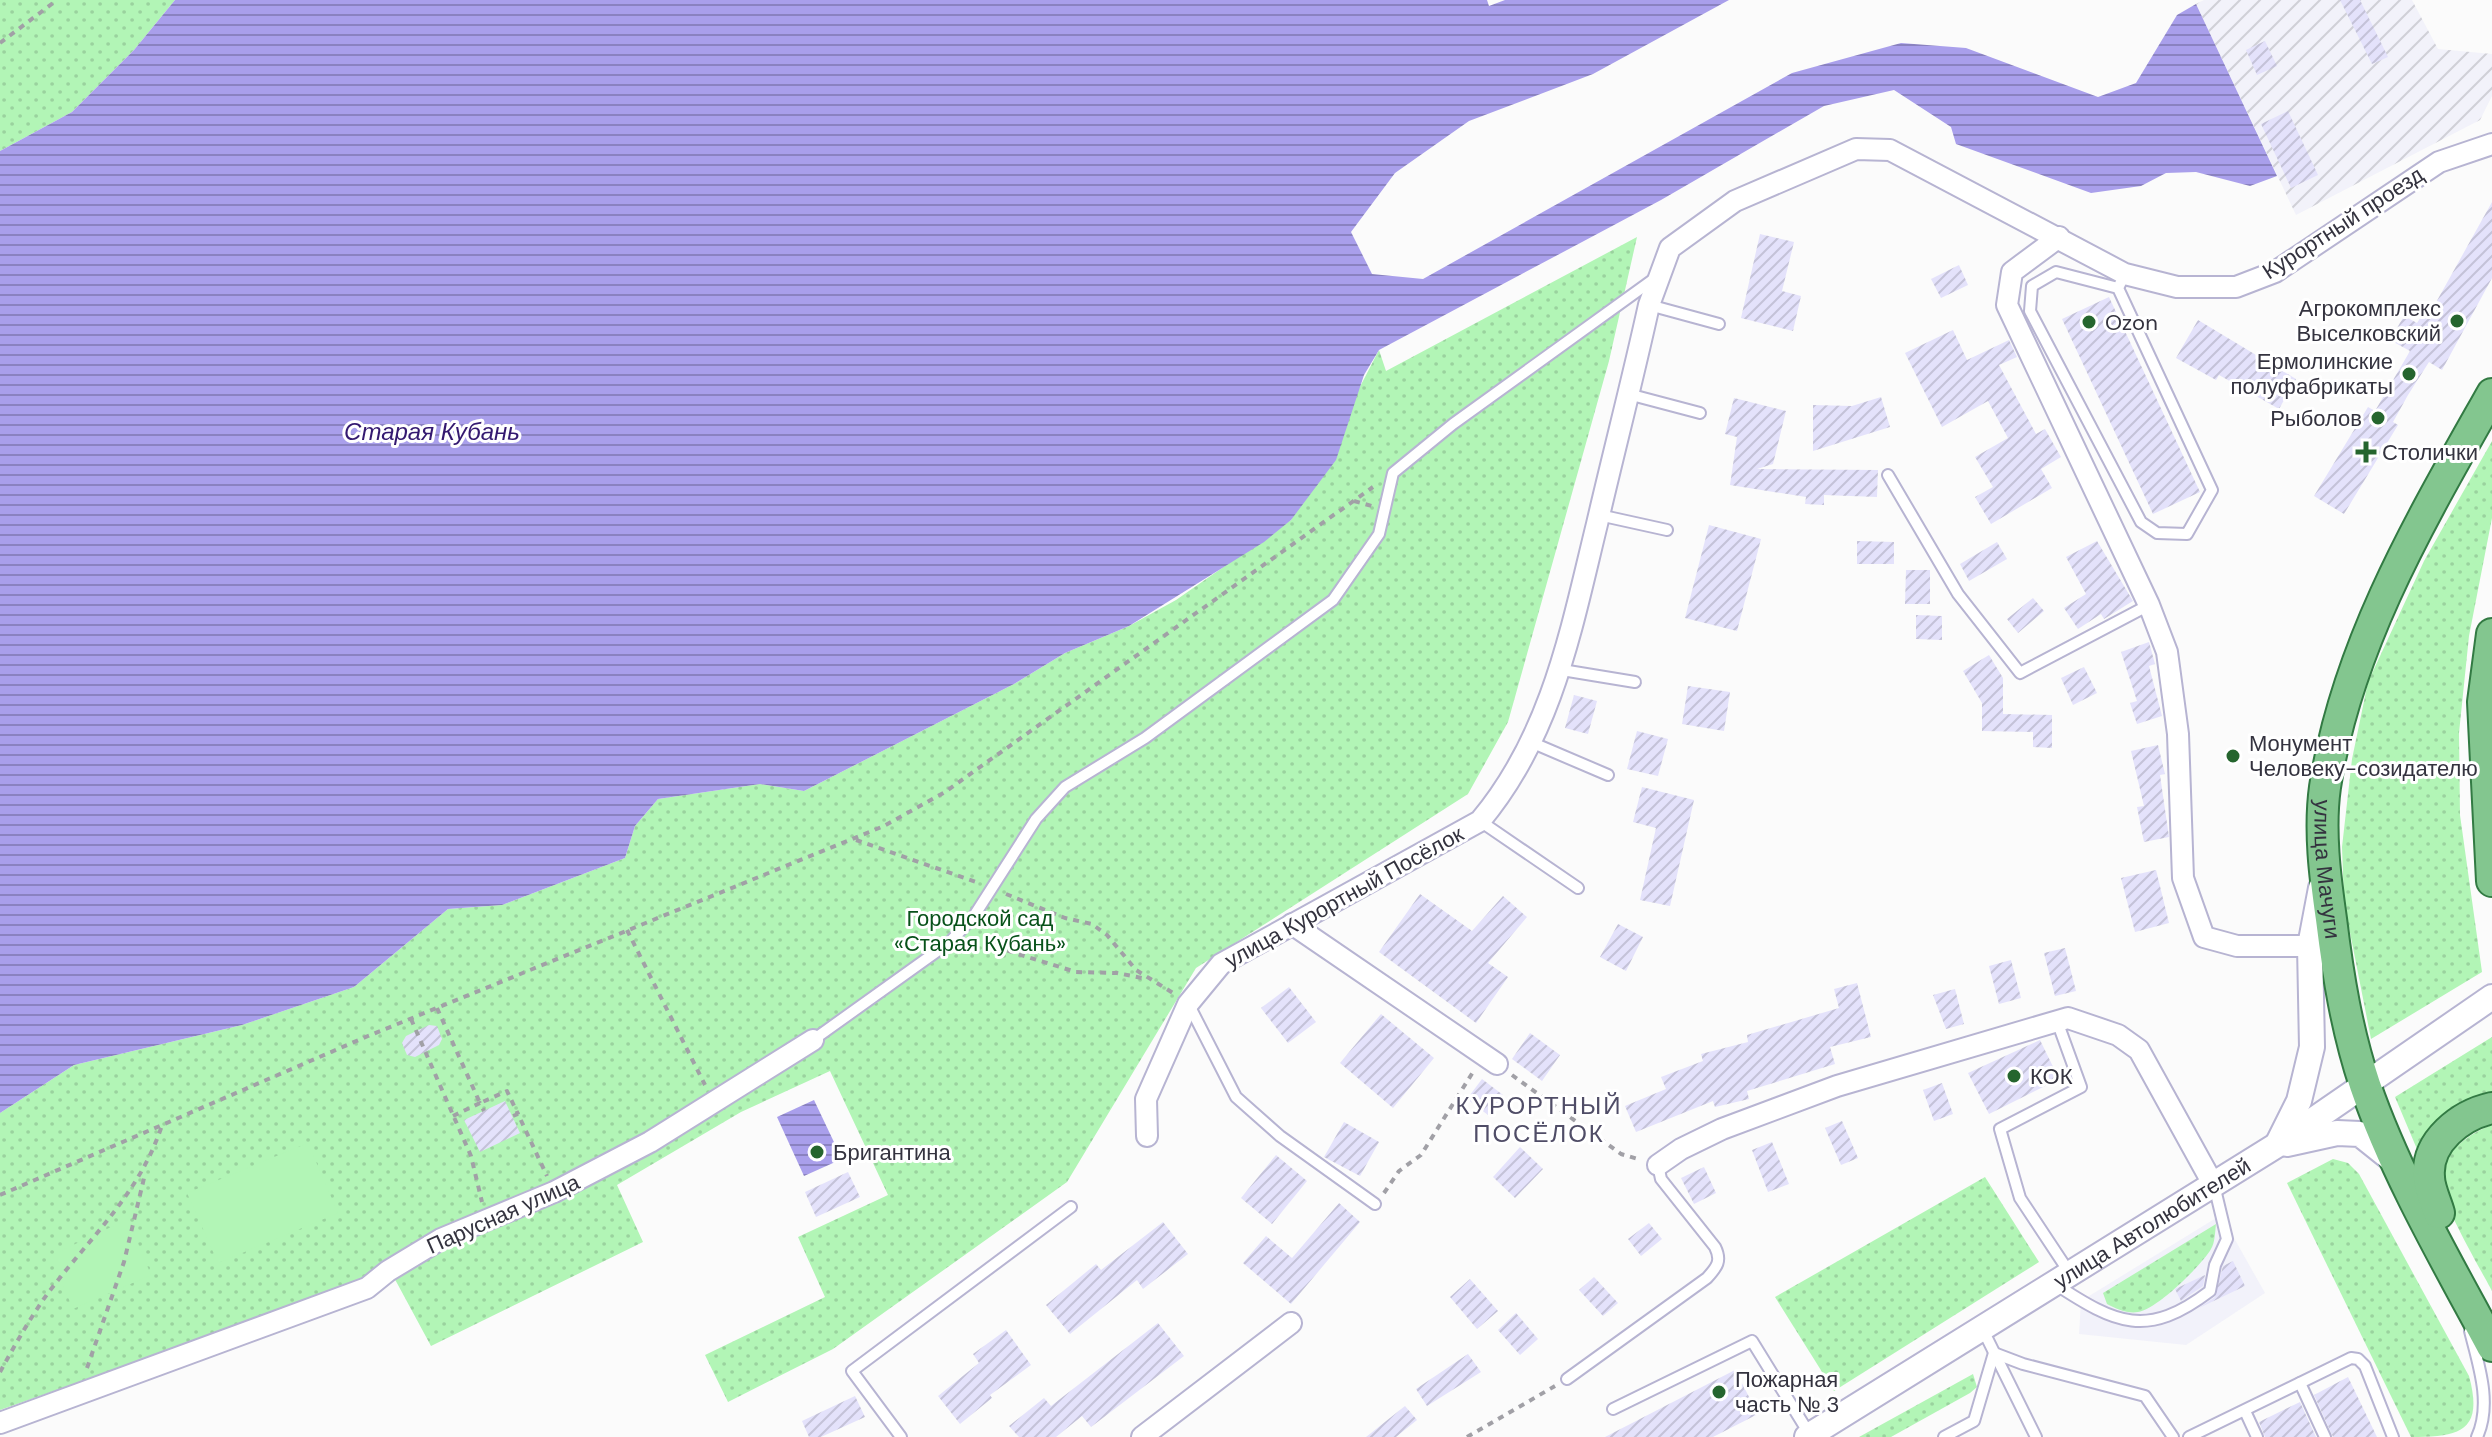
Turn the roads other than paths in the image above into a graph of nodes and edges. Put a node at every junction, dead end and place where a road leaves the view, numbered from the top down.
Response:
1 (2492, 144) edge
2 (2059, 237) junction
3 (1670, 248) joint
4 (1657, 278) junction
5 (2122, 281) junction
6 (1649, 305) junction
7 (1719, 324) dead end
8 (1628, 394) junction
9 (2492, 394) edge
10 (1700, 413) dead end
11 (1888, 475) dead end
12 (1599, 515) junction
13 (1667, 530) dead end
14 (2149, 605) junction
15 (2492, 634) edge
16 (1562, 670) junction
17 (1635, 682) dead end
18 (1533, 743) junction
19 (2488, 761) edge
20 (1608, 775) dead end
21 (1480, 821) junction
22 (2324, 870) junction
23 (2492, 881) edge
24 (1578, 888) dead end
25 (1292, 924) junction
26 (2310, 946) junction
27 (2492, 997) edge
28 (1188, 1004) junction
29 (2057, 1021) junction
30 (813, 1040) joint
31 (1491, 1060) road end
32 (2366, 1087) junction
33 (2492, 1108) edge
34 (1147, 1136) dead end
35 (2277, 1145) junction
36 (1658, 1165) joint
37 (2400, 1166) junction
38 (2213, 1184) junction
39 (1375, 1204) road end
40 (1071, 1207) dead end
41 (2062, 1278) junction
42 (2462, 1287) junction
43 (1291, 1323) dead end
44 (1982, 1326) junction
45 (2492, 1346) edge
46 (1994, 1353) junction
47 (1567, 1379) road end
48 (2300, 1383) junction
49 (1613, 1409) dead end
50 (2245, 1411) junction
51 (0, 1423) edge
52 (1808, 1436) edge
53 (901, 1437) edge
54 (1142, 1437) edge
55 (1944, 1437) edge
56 (2036, 1437) edge
57 (2173, 1437) edge
58 (2189, 1437) edge
59 (2257, 1437) edge
60 (2325, 1437) edge
61 (2393, 1437) edge
62 (2477, 1437) edge

1 - 5 street, Курортный проезд
2 - 3 street, Курортный проезд
2 - 5 street, Курортный проезд
2 - 14 street
3 - 4 street, улица Курортный Посёлок
4 - 6 street, улица Курортный Посёлок
4 - 30 lane
5 - 5 lane
6 - 7 lane
6 - 8 street, улица Курортный Посёлок
8 - 10 lane
8 - 12 street, улица Курортный Посёлок
9 - 22 main road, улица Мачуги
11 - 14 lane
12 - 13 lane
12 - 16 street, улица Курортный Посёлок
14 - 26 street
15 - 19 main road
16 - 17 lane
16 - 18 street, улица Курортный Посёлок
18 - 20 lane
18 - 21 street, улица Курортный Посёлок
19 - 23 main road
21 - 24 lane
21 - 25 street, улица Курортный Посёлок
22 - 26 street
22 - 32 main road, улица Мачуги
25 - 28 street, улица Курортный Посёлок
25 - 31 street
26 - 35 street
27 - 32 street, улица Автолюбителей
28 - 34 street, улица Курортный Посёлок
28 - 39 lane
29 - 36 street
29 - 38 street
29 - 41 lane
30 - 51 street, Парусная улица
32 - 35 street, улица Автолюбителей
32 - 37 main road, улица Мачуги
33 - 42 main road
35 - 37 street
35 - 38 street, улица Автолюбителей
36 - 47 lane
37 - 42 main road, улица Мачуги
38 - 41 street, улица Автолюбителей
38 - 41 lane
40 - 53 lane
41 - 44 street, улица Автолюбителей
42 - 45 main road, улица Мачуги
42 - 62 lane
43 - 54 street
44 - 46 lane
44 - 52 street, улица Автолюбителей
46 - 55 lane
46 - 56 lane
46 - 57 lane
48 - 50 lane
48 - 60 lane
48 - 61 lane
49 - 52 lane
50 - 58 lane
50 - 59 lane

